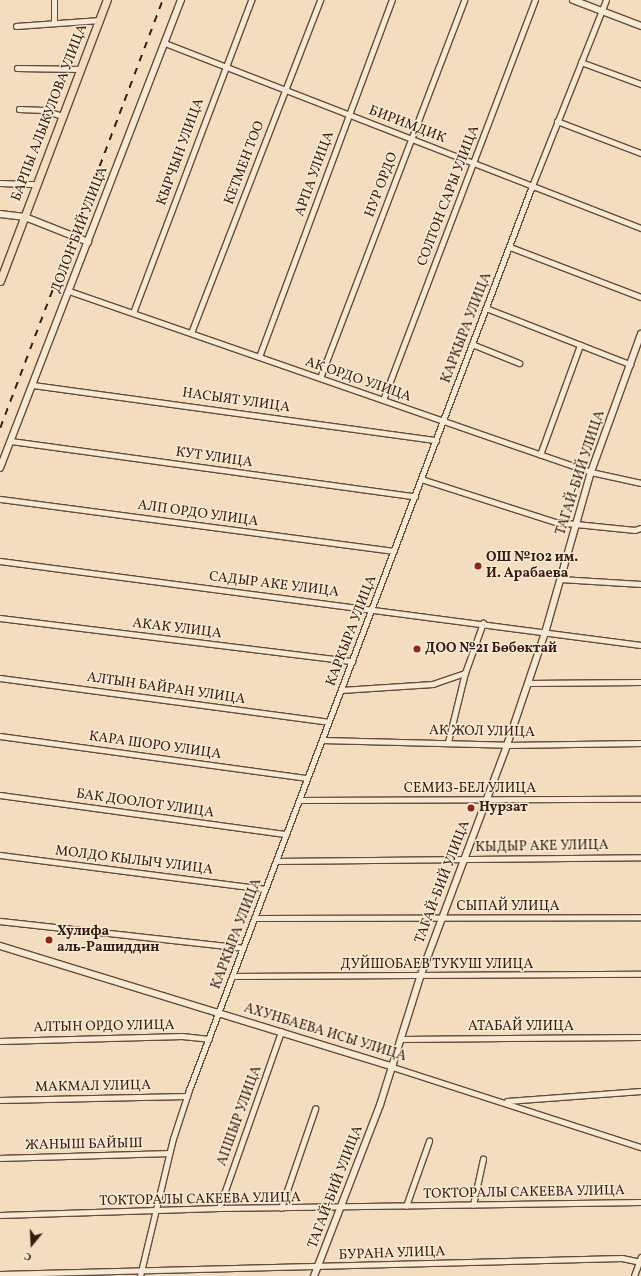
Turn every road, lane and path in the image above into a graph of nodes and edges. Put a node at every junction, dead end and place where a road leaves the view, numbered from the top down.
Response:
1 (54, 0) edge
2 (107, 0) edge
3 (181, 0) edge
4 (251, 0) edge
5 (320, 0) edge
6 (392, 0) edge
7 (464, 0) edge
8 (535, 0) edge
9 (573, 0) edge
10 (606, 0) edge
11 (601, 11) junction
12 (100, 20) junction
13 (54, 23) junction
14 (16, 26) dead end
15 (641, 26) edge
16 (164, 43) junction
17 (581, 62) junction
18 (224, 66) junction
19 (18, 68) dead end
20 (81, 69) junction
21 (641, 84) edge
22 (286, 90) junction
23 (19, 109) dead end
24 (349, 114) junction
25 (63, 116) junction
26 (557, 121) junction
27 (411, 138) junction
28 (641, 153) edge
29 (474, 164) junction
30 (0, 184) edge
31 (37, 184) junction
32 (532, 186) junction
33 (0, 214) edge
34 (25, 217) junction
35 (641, 228) edge
36 (88, 242) junction
37 (510, 247) junction
38 (0, 281) edge
39 (69, 290) junction
40 (641, 297) edge
41 (486, 308) junction
42 (133, 313) junction
43 (191, 333) junction
44 (641, 334) edge
45 (472, 344) junction
46 (580, 344) junction
47 (258, 357) junction
48 (519, 363) dead end
49 (630, 364) junction
50 (320, 378) junction
51 (33, 385) junction
52 (383, 400) junction
53 (443, 421) junction
54 (436, 440) junction
55 (11, 441) junction
56 (540, 455) junction
57 (0, 468) edge
58 (591, 472) junction
59 (421, 480) junction
60 (641, 483) edge
61 (415, 496) junction
62 (0, 499) edge
63 (576, 525) junction
64 (641, 528) edge
65 (394, 551) junction
66 (0, 561) edge
67 (560, 579) junction
68 (641, 584) edge
69 (371, 608) junction
70 (0, 618) edge
71 (483, 623) junction
72 (545, 633) junction
73 (641, 645) edge
74 (352, 661) junction
75 (466, 673) junction
76 (0, 678) edge
77 (641, 682) edge
78 (528, 683) junction
79 (341, 690) junction
80 (328, 722) junction
81 (0, 736) edge
82 (322, 740) junction
83 (448, 742) junction
84 (641, 744) edge
85 (507, 745) junction
86 (307, 778) junction
87 (0, 795) edge
88 (299, 800) junction
89 (487, 800) junction
90 (641, 800) edge
91 (286, 834) junction
92 (0, 855) edge
93 (641, 857) edge
94 (464, 859) junction
95 (276, 861) junction
96 (265, 889) junction
97 (641, 917) edge
98 (254, 918) junction
99 (442, 918) junction
100 (0, 921) edge
101 (0, 946) edge
102 (243, 948) junction
103 (641, 974) edge
104 (232, 976) junction
105 (420, 977) junction
106 (219, 1012) junction
107 (282, 1032) junction
108 (641, 1037) edge
109 (209, 1038) junction
110 (402, 1039) junction
111 (0, 1040) edge
112 (393, 1067) junction
113 (641, 1091) edge
114 (187, 1096) junction
115 (0, 1100) edge
116 (506, 1102) junction
117 (315, 1109) dead end
118 (429, 1141) dead end
119 (641, 1147) edge
120 (169, 1153) junction
121 (0, 1158) edge
122 (483, 1159) dead end
123 (641, 1202) edge
124 (473, 1205) junction
125 (406, 1206) junction
126 (219, 1208) junction
127 (281, 1208) junction
128 (341, 1208) junction
129 (154, 1212) junction
130 (0, 1215) edge
131 (640, 1261) edge
132 (317, 1267) junction
133 (141, 1270) junction
134 (0, 1274) edge
135 (140, 1276) edge
136 (314, 1276) edge
137 (634, 1276) edge

1 - 13 street
2 - 12 main road, БАРПЫ АЛЫКУЛОВА УЛИЦА
3 - 16 street, ДОЛОН БИЙ УЛИЦА
4 - 18 street, КЫРЧЫН УЛИЦА
5 - 22 street, КЕТМЕН ТОО
6 - 24 street, АРПА УЛИЦА
7 - 27 street, НУР ОРДО
8 - 29 street, СОЛТОН САРЫ УЛИЦА
9 - 11 street
10 - 11 street, КАРКЫРА УЛИЦА
11 - 15 street
11 - 17 street, КАРКЫРА УЛИЦА
12 - 13 street
12 - 20 main road, БАРПЫ АЛЫКУЛОВА УЛИЦА
13 - 14 street
16 - 18 street, БИРИМДИК
16 - 36 street, ДОЛОН БИЙ УЛИЦА
17 - 21 street
17 - 26 street, КАРКЫРА УЛИЦА
18 - 22 street, БИРИМДИК
18 - 42 street, КЫРЧЫН УЛИЦА
19 - 20 street
20 - 25 main road, БАРПЫ АЛЫКУЛОВА УЛИЦА
22 - 24 street, БИРИМДИК
22 - 43 street, КЕТМЕН ТОО
23 - 25 street
24 - 27 street, БИРИМДИК
24 - 47 street, АРПА УЛИЦА
25 - 31 main road, БАРПЫ АЛЫКУЛОВА УЛИЦА
26 - 28 street
26 - 32 street, КАРКЫРА УЛИЦА
27 - 29 street, БИРИМДИК
27 - 50 street, НУР ОРДО
29 - 32 street, БИРИМДИК
29 - 52 street, СОЛТОН САРЫ УЛИЦА
30 - 31 street
31 - 34 main road, БАРПЫ АЛЫКУЛОВА УЛИЦА
32 - 35 street, БИРИМДИК
32 - 37 street, КАРКЫРА УЛИЦА
33 - 34 street
34 - 36 street
34 - 38 main road, БАРПЫ АЛЫКУЛОВА УЛИЦА
36 - 39 street, ДОЛОН БИЙ УЛИЦА
37 - 40 street
37 - 41 street, КАРКЫРА УЛИЦА
39 - 42 street, АК ОРДО УЛИЦА
39 - 51 street, ДОЛОН БИЙ УЛИЦА
41 - 45 street, КАРКЫРА УЛИЦА
41 - 46 street
42 - 43 street, АК ОРДО УЛИЦА
43 - 47 street, АК ОРДО УЛИЦА
44 - 49 street, ТАГАЙ-БИЙ УЛИЦА
45 - 48 street
45 - 53 street, КАРКЫРА УЛИЦА
46 - 49 street
46 - 56 street
47 - 50 street, АК ОРДО УЛИЦА
49 - 58 street, ТАГАЙ-БИЙ УЛИЦА
50 - 52 street, АК ОРДО УЛИЦА
51 - 54 street, НАСЫЯТ УЛИЦА
51 - 55 street, ДОЛОН БИЙ УЛИЦА
52 - 53 street, АК ОРДО УЛИЦА
53 - 54 street, КАРКЫРА УЛИЦА
53 - 56 street, АК ОРДО УЛИЦА
54 - 59 street, КАРКЫРА УЛИЦА
55 - 57 street, ДОЛОН БИЙ УЛИЦА
55 - 61 street, КУТ УЛИЦА
56 - 58 street, АК ОРДО УЛИЦА
58 - 60 street, АК ОРДО УЛИЦА
58 - 63 street, ТАГАЙ-БИЙ УЛИЦА
59 - 61 street, КАРКЫРА УЛИЦА
59 - 63 street
61 - 65 street, КАРКЫРА УЛИЦА
62 - 65 street, АЛП ОРДО УЛИЦА
63 - 64 street
63 - 67 street, ТАГАЙ-БИЙ УЛИЦА
65 - 69 street, КАРКЫРА УЛИЦА
66 - 69 street, САДЫР АКЕ УЛИЦА
67 - 68 street
67 - 72 street, ТАГАЙ-БИЙ УЛИЦА
69 - 71 street, САДЫР АКЕ УЛИЦА
69 - 74 street, КАРКЫРА УЛИЦА
70 - 74 street, АКАК УЛИЦА
71 - 72 street, САДЫР АКЕ УЛИЦА
71 - 75 street
72 - 73 street, САДЫР АКЕ УЛИЦА
72 - 78 street, ТАГАЙ-БИЙ УЛИЦА
74 - 79 street, КАРКЫРА УЛИЦА
75 - 79 street
75 - 83 street
76 - 80 street, АЛТЫН БАЙРАН УЛИЦА
77 - 78 street
78 - 85 street, ТАГАЙ-БИЙ УЛИЦА
79 - 80 street, КАРКЫРА УЛИЦА
80 - 82 street, КАРКЫРА УЛИЦА
81 - 86 street, КАРА ШОРО УЛИЦА
82 - 83 street, АК ЖОЛ УЛИЦА
82 - 86 street, КАРКЫРА УЛИЦА
83 - 85 street, АК ЖОЛ УЛИЦА
84 - 85 street, АК ЖОЛ УЛИЦА
85 - 89 street, ТАГАЙ-БИЙ УЛИЦА
86 - 88 street, КАРКЫРА УЛИЦА
87 - 91 street, БАК ДООЛОТ УЛИЦА
88 - 89 street, СЕМИЗ-БЕЛ УЛИЦА
88 - 91 street, КАРКЫРА УЛИЦА
89 - 90 street, СЕМИЗ-БЕЛ УЛИЦА
89 - 94 street, ТАГАЙ-БИЙ УЛИЦА
91 - 95 street, КАРКЫРА УЛИЦА
92 - 96 street, МОЛДО КЫЛЫЧ УЛИЦА
93 - 94 street, КЫДЫР АКЕ УЛИЦА
94 - 95 street, КЫДЫР АКЕ УЛИЦА
94 - 99 street, ТАГАЙ-БИЙ УЛИЦА
95 - 96 street, КАРКЫРА УЛИЦА
96 - 98 street, КАРКЫРА УЛИЦА
97 - 99 street, СЫПАЙ УЛИЦА
98 - 99 street, СЫПАЙ УЛИЦА
98 - 102 street, КАРКЫРА УЛИЦА
99 - 105 street, ТАГАЙ-БИЙ УЛИЦА
100 - 102 street
101 - 106 street, АХУНБАЕВА ИСЫ УЛИЦА
102 - 104 street, КАРКЫРА УЛИЦА
103 - 105 street, ДУЙШОБАЕВ ТУКУШ УЛИЦА
104 - 105 street, ДУЙШОБАЕВ ТУКУШ УЛИЦА
104 - 106 street, КАРКЫРА УЛИЦА
105 - 110 street, ТАГАЙ-БИЙ УЛИЦА
106 - 107 street, АХУНБАЕВА ИСЫ УЛИЦА
106 - 109 street, КАРКЫРА УЛИЦА
107 - 112 street, АХУНБАЕВА ИСЫ УЛИЦА
107 - 126 street, АПШЫР УЛИЦА
108 - 110 street, АТАБАЙ УЛИЦА
109 - 111 street, АЛТЫН ОРДО УЛИЦА
109 - 114 street, КАРКЫРА УЛИЦА
110 - 112 street, ТАГАЙ-БИЙ УЛИЦА
112 - 116 street, АХУНБАЕВА ИСЫ УЛИЦА
112 - 128 street, ТАГАЙ-БИЙ УЛИЦА
113 - 116 street
114 - 115 street, МАКМАЛ УЛИЦА
114 - 120 street, КАРКЫРА УЛИЦА
116 - 119 street, АХУНБАЕВА ИСЫ УЛИЦА
117 - 127 street
118 - 125 street
120 - 121 street, ЖАНЫШ БАЙЫШ
120 - 129 street, КАРКЫРА УЛИЦА
122 - 124 street
123 - 124 street, ТОКТОРАЛЫ САКЕЕВА УЛИЦА
124 - 125 street, ТОКТОРАЛЫ САКЕЕВА УЛИЦА
125 - 128 street, ТОКТОРАЛЫ САКЕЕВА УЛИЦА
126 - 127 street, ТОКТОРАЛЫ САКЕЕВА УЛИЦА
126 - 129 street, ТОКТОРАЛЫ САКЕЕВА УЛИЦА
127 - 128 street, ТОКТОРАЛЫ САКЕЕВА УЛИЦА
128 - 132 street, ТАГАЙ-БИЙ УЛИЦА
129 - 130 street, ТОКТОРАЛЫ САКЕЕВА УЛИЦА
129 - 133 street, КАРКЫРА УЛИЦА
131 - 132 street, БУРАНА УЛИЦА
131 - 137 street
132 - 133 street, БУРАНА УЛИЦА
132 - 136 street, ТАГАЙ-БИЙ УЛИЦА
133 - 134 street, БУРАНА УЛИЦА
133 - 135 street, КАРКЫРА УЛИЦА

